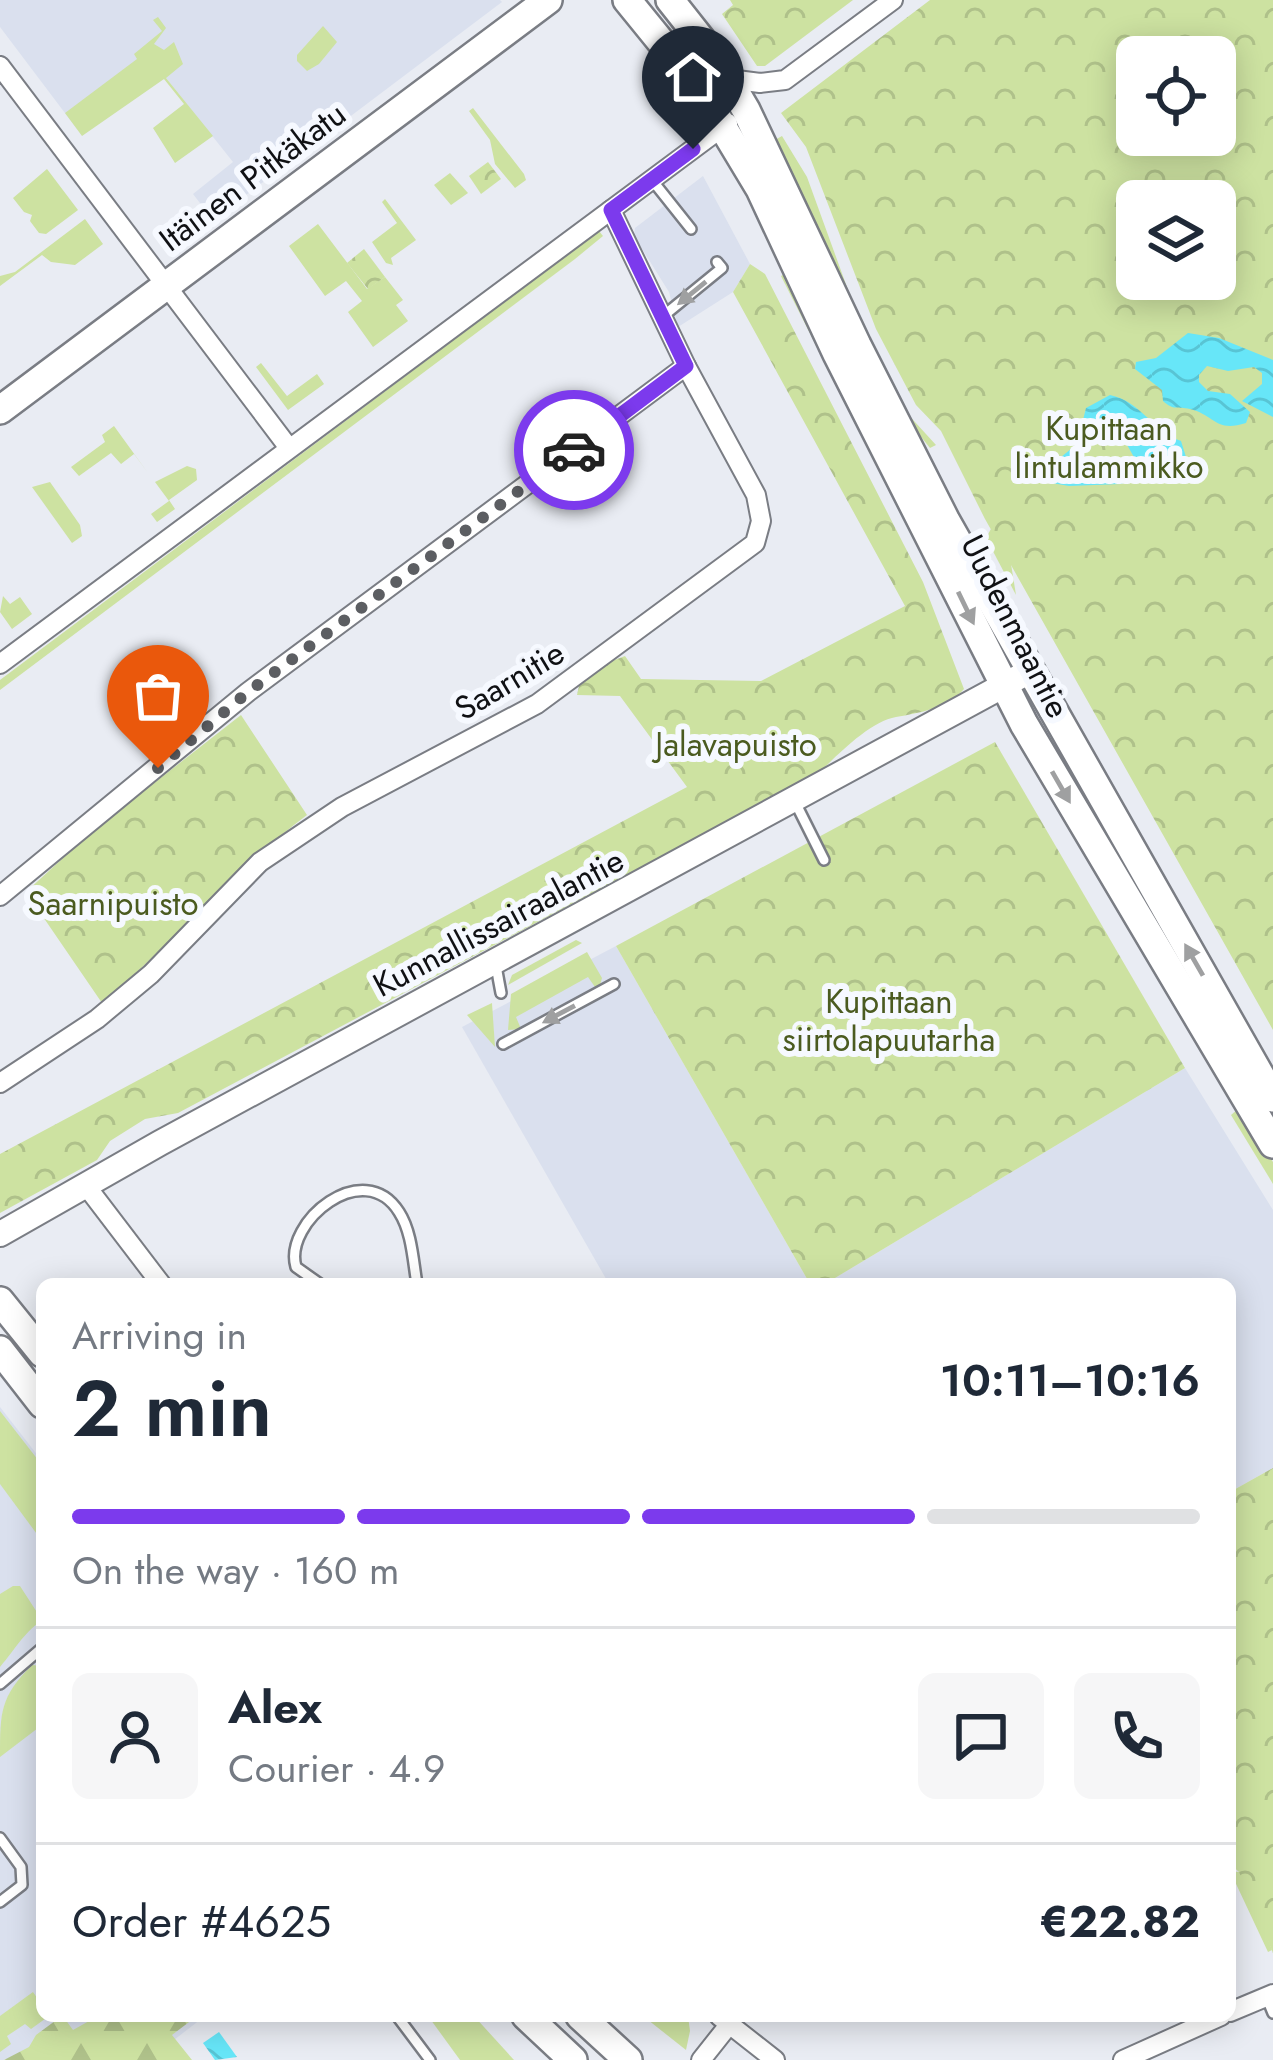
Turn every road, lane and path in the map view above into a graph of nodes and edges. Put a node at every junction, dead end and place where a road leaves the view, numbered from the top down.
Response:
1 (548, 0) edge
2 (626, 0) edge
3 (670, 0) edge
4 (892, 0) edge
5 (0, 66) edge
6 (729, 79) junction
7 (735, 118) junction
8 (652, 180) junction
9 (611, 210) junction
10 (691, 229) dead end
11 (719, 265) dead end
12 (165, 286) junction
13 (662, 317) junction
14 (686, 366) junction
15 (0, 410) edge
16 (289, 448) junction
17 (0, 664) edge
18 (1029, 672) junction
19 (1003, 686) junction
20 (794, 800) junction
21 (824, 860) dead end
22 (0, 896) edge
23 (496, 961) junction
24 (614, 984) dead end
25 (501, 993) dead end
26 (503, 1044) dead end
27 (0, 1083) edge
28 (1273, 1098) edge
29 (1273, 1144) edge
30 (88, 1187) junction
31 (0, 1234) edge
32 (156, 1278) edge
33 (312, 1278) edge
34 (415, 1278) edge
35 (0, 1301) edge
36 (36, 1346) edge
37 (0, 1351) edge
38 (36, 1396) edge
39 (36, 1653) edge
40 (0, 1684) edge
41 (0, 1838) edge
42 (0, 1902) edge
43 (1270, 2001) edge
44 (1236, 2010) edge
45 (402, 2022) edge
46 (532, 2022) edge
47 (587, 2022) edge
48 (722, 2022) edge
49 (724, 2022) edge
50 (1209, 2022) edge
51 (430, 2060) edge
52 (573, 2060) edge
53 (628, 2060) edge
54 (701, 2060) edge
55 (775, 2060) edge
56 (1124, 2060) edge

1 - 12 main road, Itäinen Pitkäkatu
2 - 7 main road
3 - 6 main road
4 - 6 street
5 - 12 street
6 - 7 main road
7 - 8 street
7 - 18 main road, Uudenmaantie
7 -> 19 main road, Uudenmaantie
8 - 9 street
8 - 10 lane
9 - 13 street, Saarnitie
9 - 16 street
11 -> 13 lane
12 - 15 main road, Itäinen Pitkäkatu
12 - 16 street
13 - 14 street, Saarnitie
14 - 22 street
14 - 27 street, Saarnitie
16 - 17 street
18 - 19 street, Kunnallissairaalantie
28 -> 18 main road, Uudenmaantie
19 - 20 street, Kunnallissairaalantie
19 -> 29 main road, Uudenmaantie
20 - 21 lane
20 - 23 street, Kunnallissairaalantie
23 - 25 lane
23 - 30 street, Kunnallissairaalantie
24 -> 26 lane
30 - 31 street, Kunnallissairaalantie
30 - 32 street
33 - 34 lane
35 - 36 main road
37 - 38 main road
39 - 40 lane
41 - 42 lane
43 - 44 street
45 - 51 lane
46 - 52 main road
47 - 53 main road
48 - 54 street
49 - 55 street
50 - 56 street

